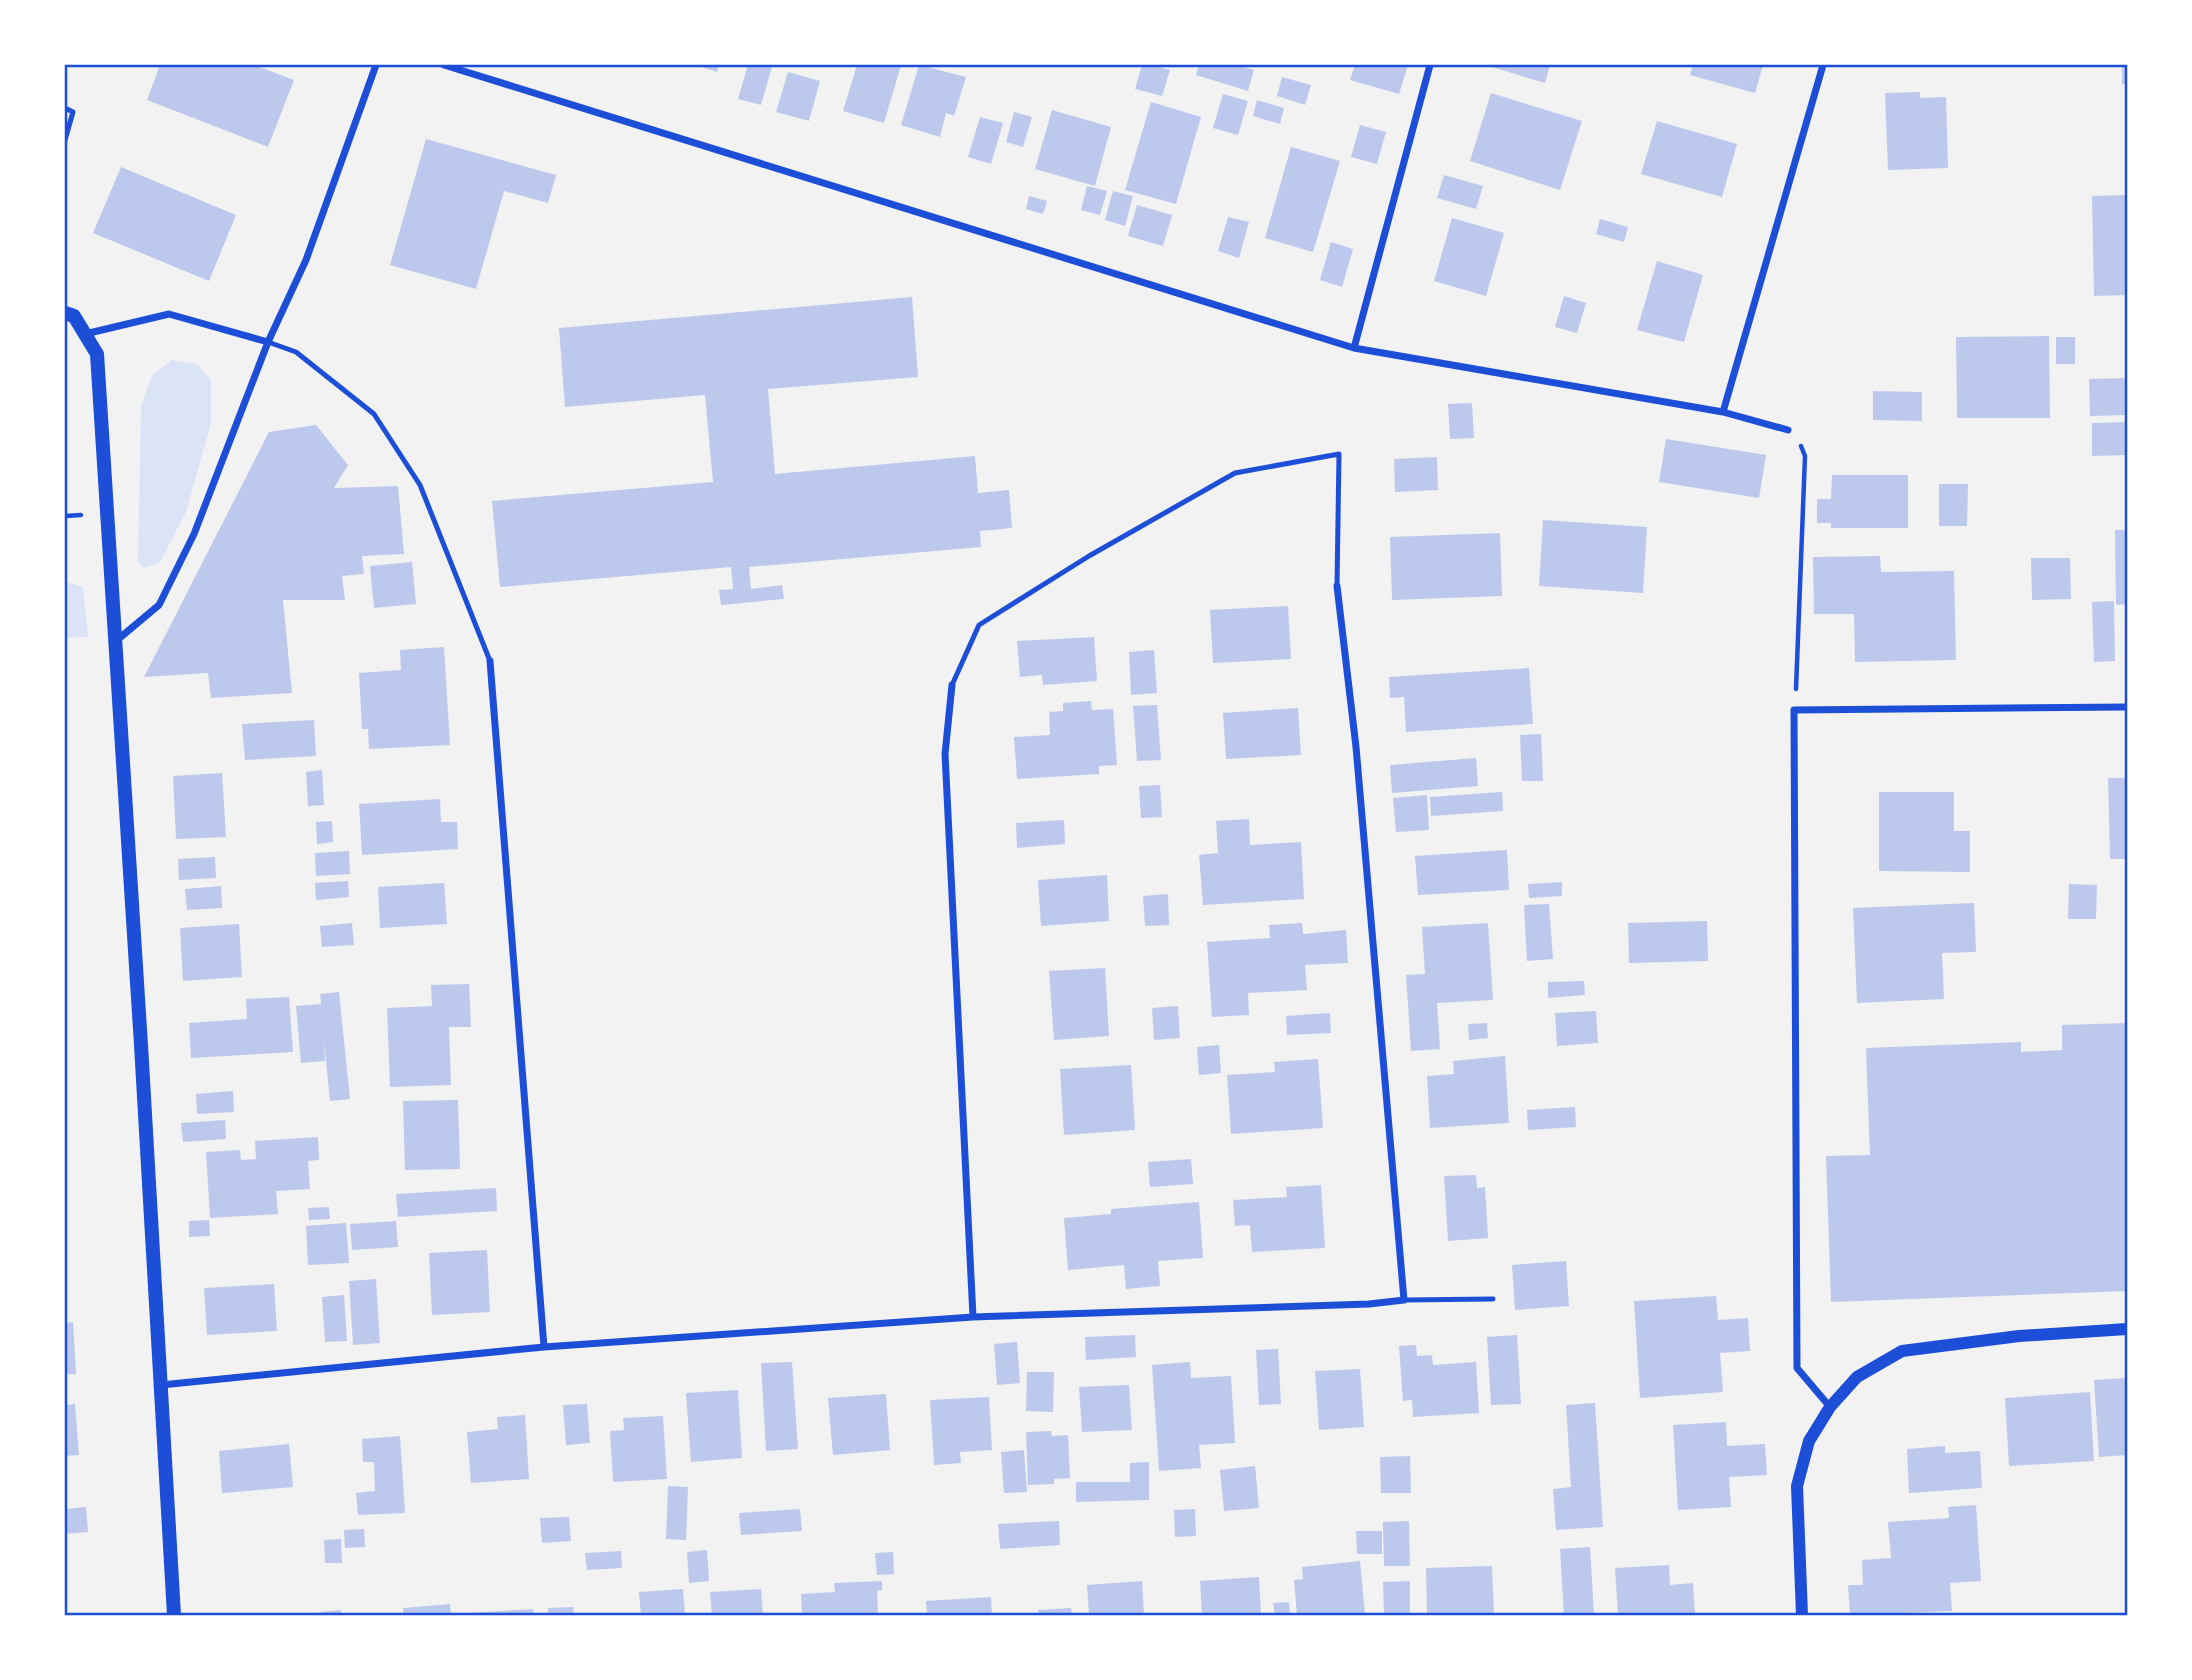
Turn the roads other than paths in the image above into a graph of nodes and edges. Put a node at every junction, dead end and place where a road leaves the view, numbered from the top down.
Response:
1 (376, 65) edge
2 (444, 65) edge
3 (1430, 65) edge
4 (1823, 65) edge
5 (65, 108) edge
6 (65, 140) edge
7 (65, 313) edge
8 (85, 334) junction
9 (268, 342) junction
10 (1354, 348) junction
11 (1723, 412) junction
12 (1788, 430) road end
13 (1338, 586) joint
14 (115, 642) junction
15 (490, 661) joint
16 (952, 685) joint
17 (2127, 707) edge
18 (1493, 1299) dead end
19 (1404, 1300) junction
20 (973, 1317) junction
21 (2127, 1329) edge
22 (544, 1347) junction
23 (162, 1385) junction
24 (1830, 1406) junction
25 (174, 1615) edge
26 (1802, 1615) edge

1 - 9 street
2 - 10 street
3 - 10 street
4 - 11 street
5 - 6 lane
7 - 8 main road
8 - 9 street
8 - 14 main road
9 - 14 street
9 - 15 lane
10 - 11 street
11 - 12 street
13 - 16 lane
13 - 19 street
14 - 23 main road
15 - 22 street
16 - 20 street
17 - 24 street
18 - 19 lane
19 - 20 street
20 - 22 street
21 - 24 street
22 - 23 street
23 - 25 main road
24 - 26 street

